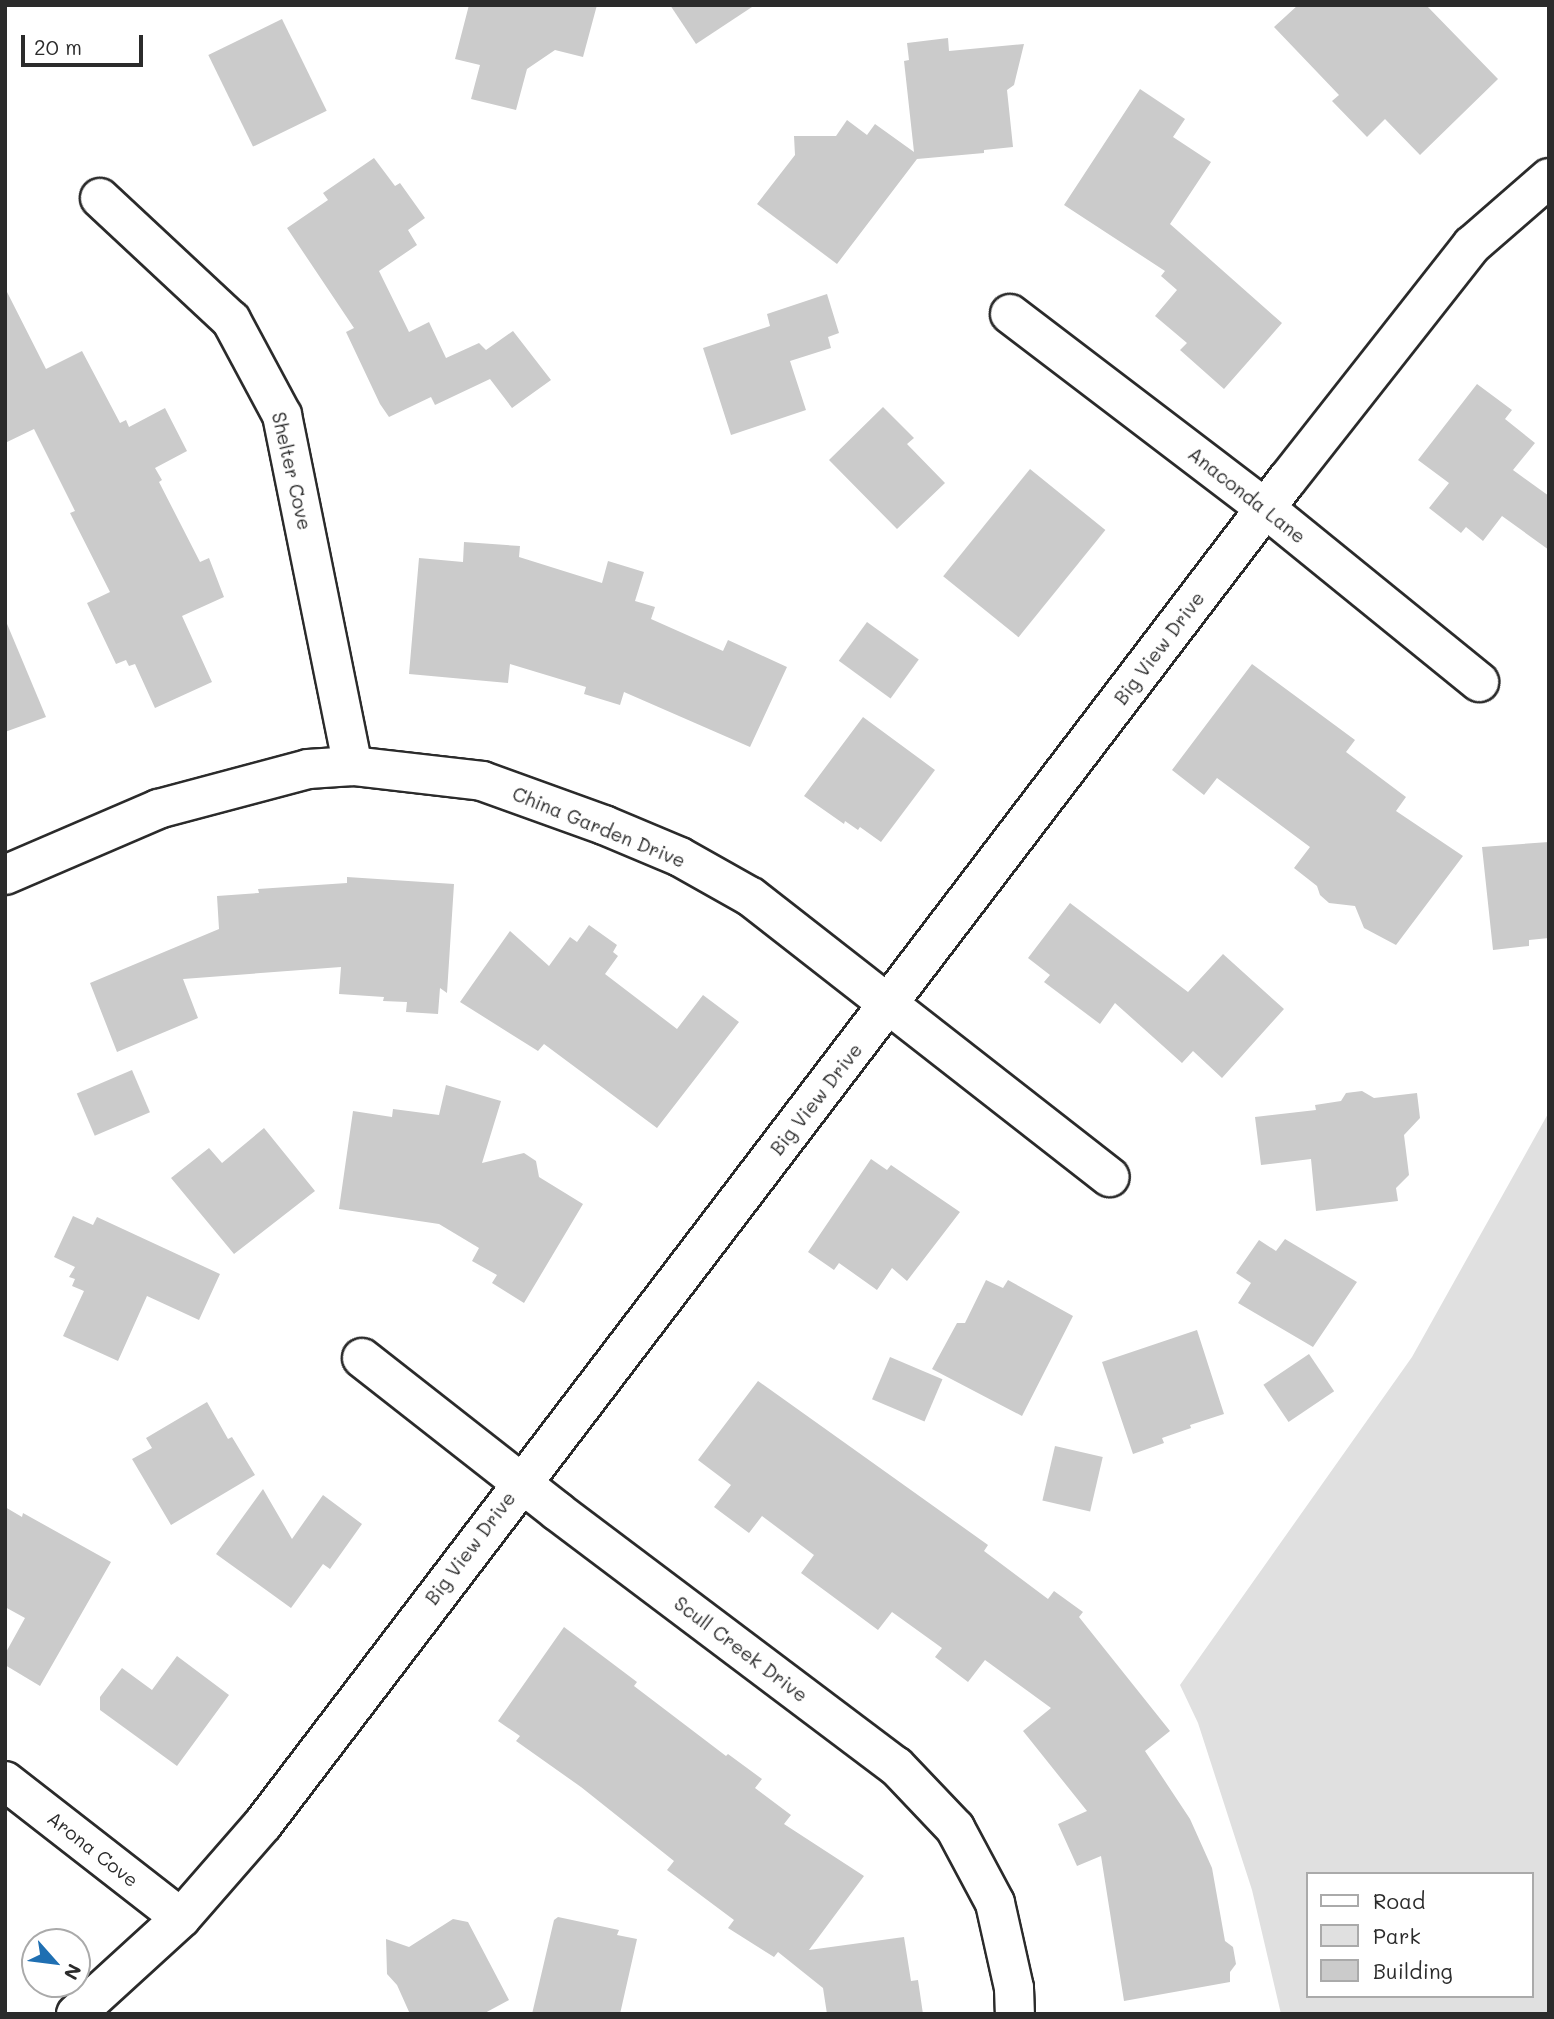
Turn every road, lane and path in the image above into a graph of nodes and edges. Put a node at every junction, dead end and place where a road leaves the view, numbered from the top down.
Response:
1 (1549, 178) edge
2 (100, 198) dead end
3 (1010, 314) dead end
4 (1265, 508) junction
5 (1479, 682) dead end
6 (353, 766) junction
7 (5, 875) edge
8 (888, 1006) junction
9 (1110, 1177) dead end
10 (362, 1358) dead end
11 (520, 1482) junction
12 (5, 1781) edge
13 (181, 1917) junction
14 (76, 2014) edge
15 (1015, 2014) edge

1 - 4 street, Big View Drive
2 - 6 street, Shelter Cove
3 - 4 street, Anaconda Lane
4 - 5 street, Anaconda Lane
4 - 8 street, Big View Drive
6 - 7 street, China Garden Drive
6 - 8 street, China Garden Drive
8 - 9 street, China Garden Drive
8 - 11 street, Big View Drive
10 - 11 street, Scull Creek Drive
11 - 13 street, Big View Drive
11 - 15 street, Scull Creek Drive
12 - 13 street, Arona Cove
13 - 14 street, Big View Drive

